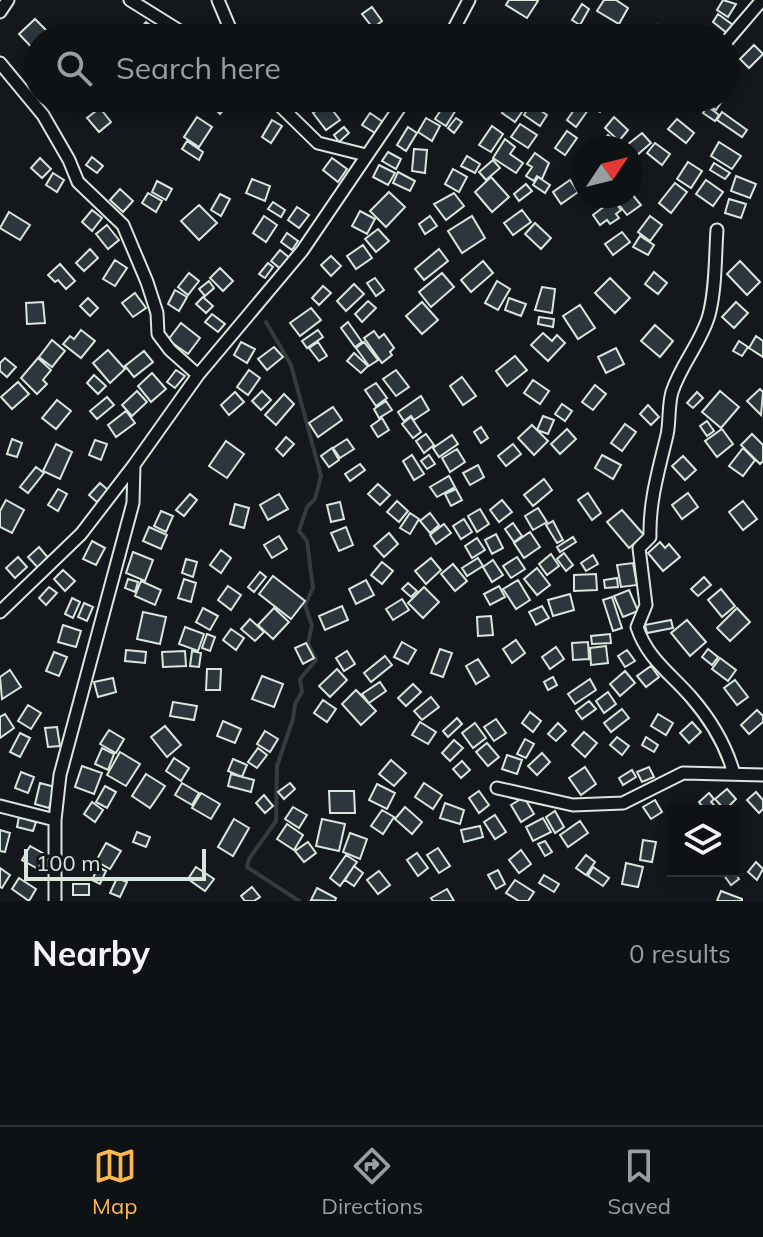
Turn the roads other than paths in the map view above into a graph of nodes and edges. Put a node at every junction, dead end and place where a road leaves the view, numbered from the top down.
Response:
1 (8, 0) edge
2 (130, 0) edge
3 (218, 0) edge
4 (469, 0) edge
5 (762, 0) edge
6 (0, 12) edge
7 (169, 24) edge
8 (228, 24) edge
9 (456, 24) edge
10 (739, 27) edge
11 (0, 63) edge
12 (24, 92) edge
13 (41, 112) edge
14 (286, 112) edge
15 (396, 112) edge
16 (366, 155) junction
17 (717, 230) dead end
18 (198, 375) junction
19 (134, 465) junction
20 (0, 612) edge
21 (734, 774) junction
22 (763, 775) edge
23 (497, 788) dead end
24 (0, 806) edge
25 (55, 820) junction
26 (55, 901) edge

1 - 6 street
2 - 7 street
3 - 8 street
4 - 9 street
5 - 10 street
11 - 12 street
13 - 18 street
14 - 16 street
15 - 16 street
16 - 18 street
17 - 21 street
18 - 19 street
19 - 20 street
19 - 25 street
21 - 22 street
21 - 23 street
24 - 25 street
25 - 26 street

